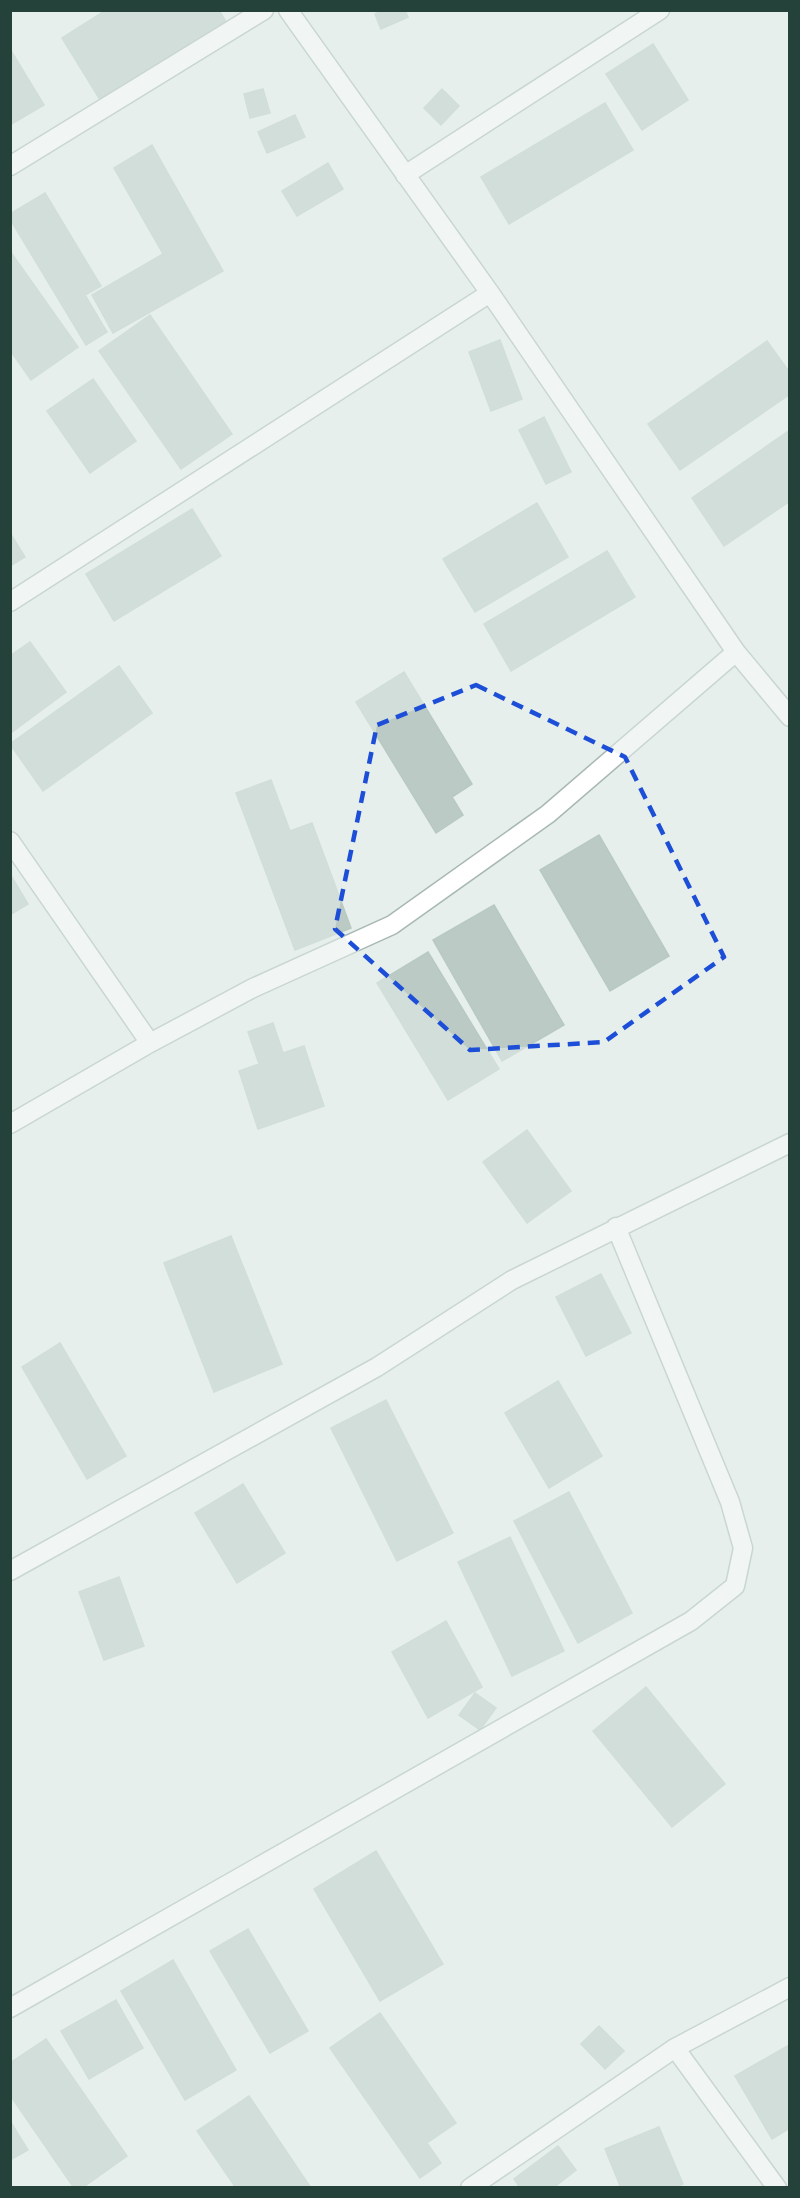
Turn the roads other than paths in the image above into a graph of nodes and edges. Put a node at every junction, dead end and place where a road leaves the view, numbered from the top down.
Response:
1 (264, 10) edge
2 (288, 10) edge
3 (660, 10) edge
4 (10, 166) edge
5 (405, 175) junction
6 (490, 293) junction
7 (10, 602) edge
8 (736, 651) junction
9 (789, 717) edge
10 (10, 841) edge
11 (150, 1043) junction
12 (10, 1124) edge
13 (789, 1143) edge
14 (616, 1227) junction
15 (10, 1571) edge
16 (789, 1988) edge
17 (10, 2008) edge
18 (675, 2048) junction
19 (470, 2187) edge
20 (777, 2187) edge

1 - 4 street
2 - 5 street
3 - 5 street
5 - 6 street
6 - 7 street
6 - 8 street
8 - 9 street
8 - 11 street
10 - 11 street
11 - 12 street
13 - 14 street
14 - 15 street
14 - 17 street
16 - 18 street
18 - 19 street
18 - 20 street

